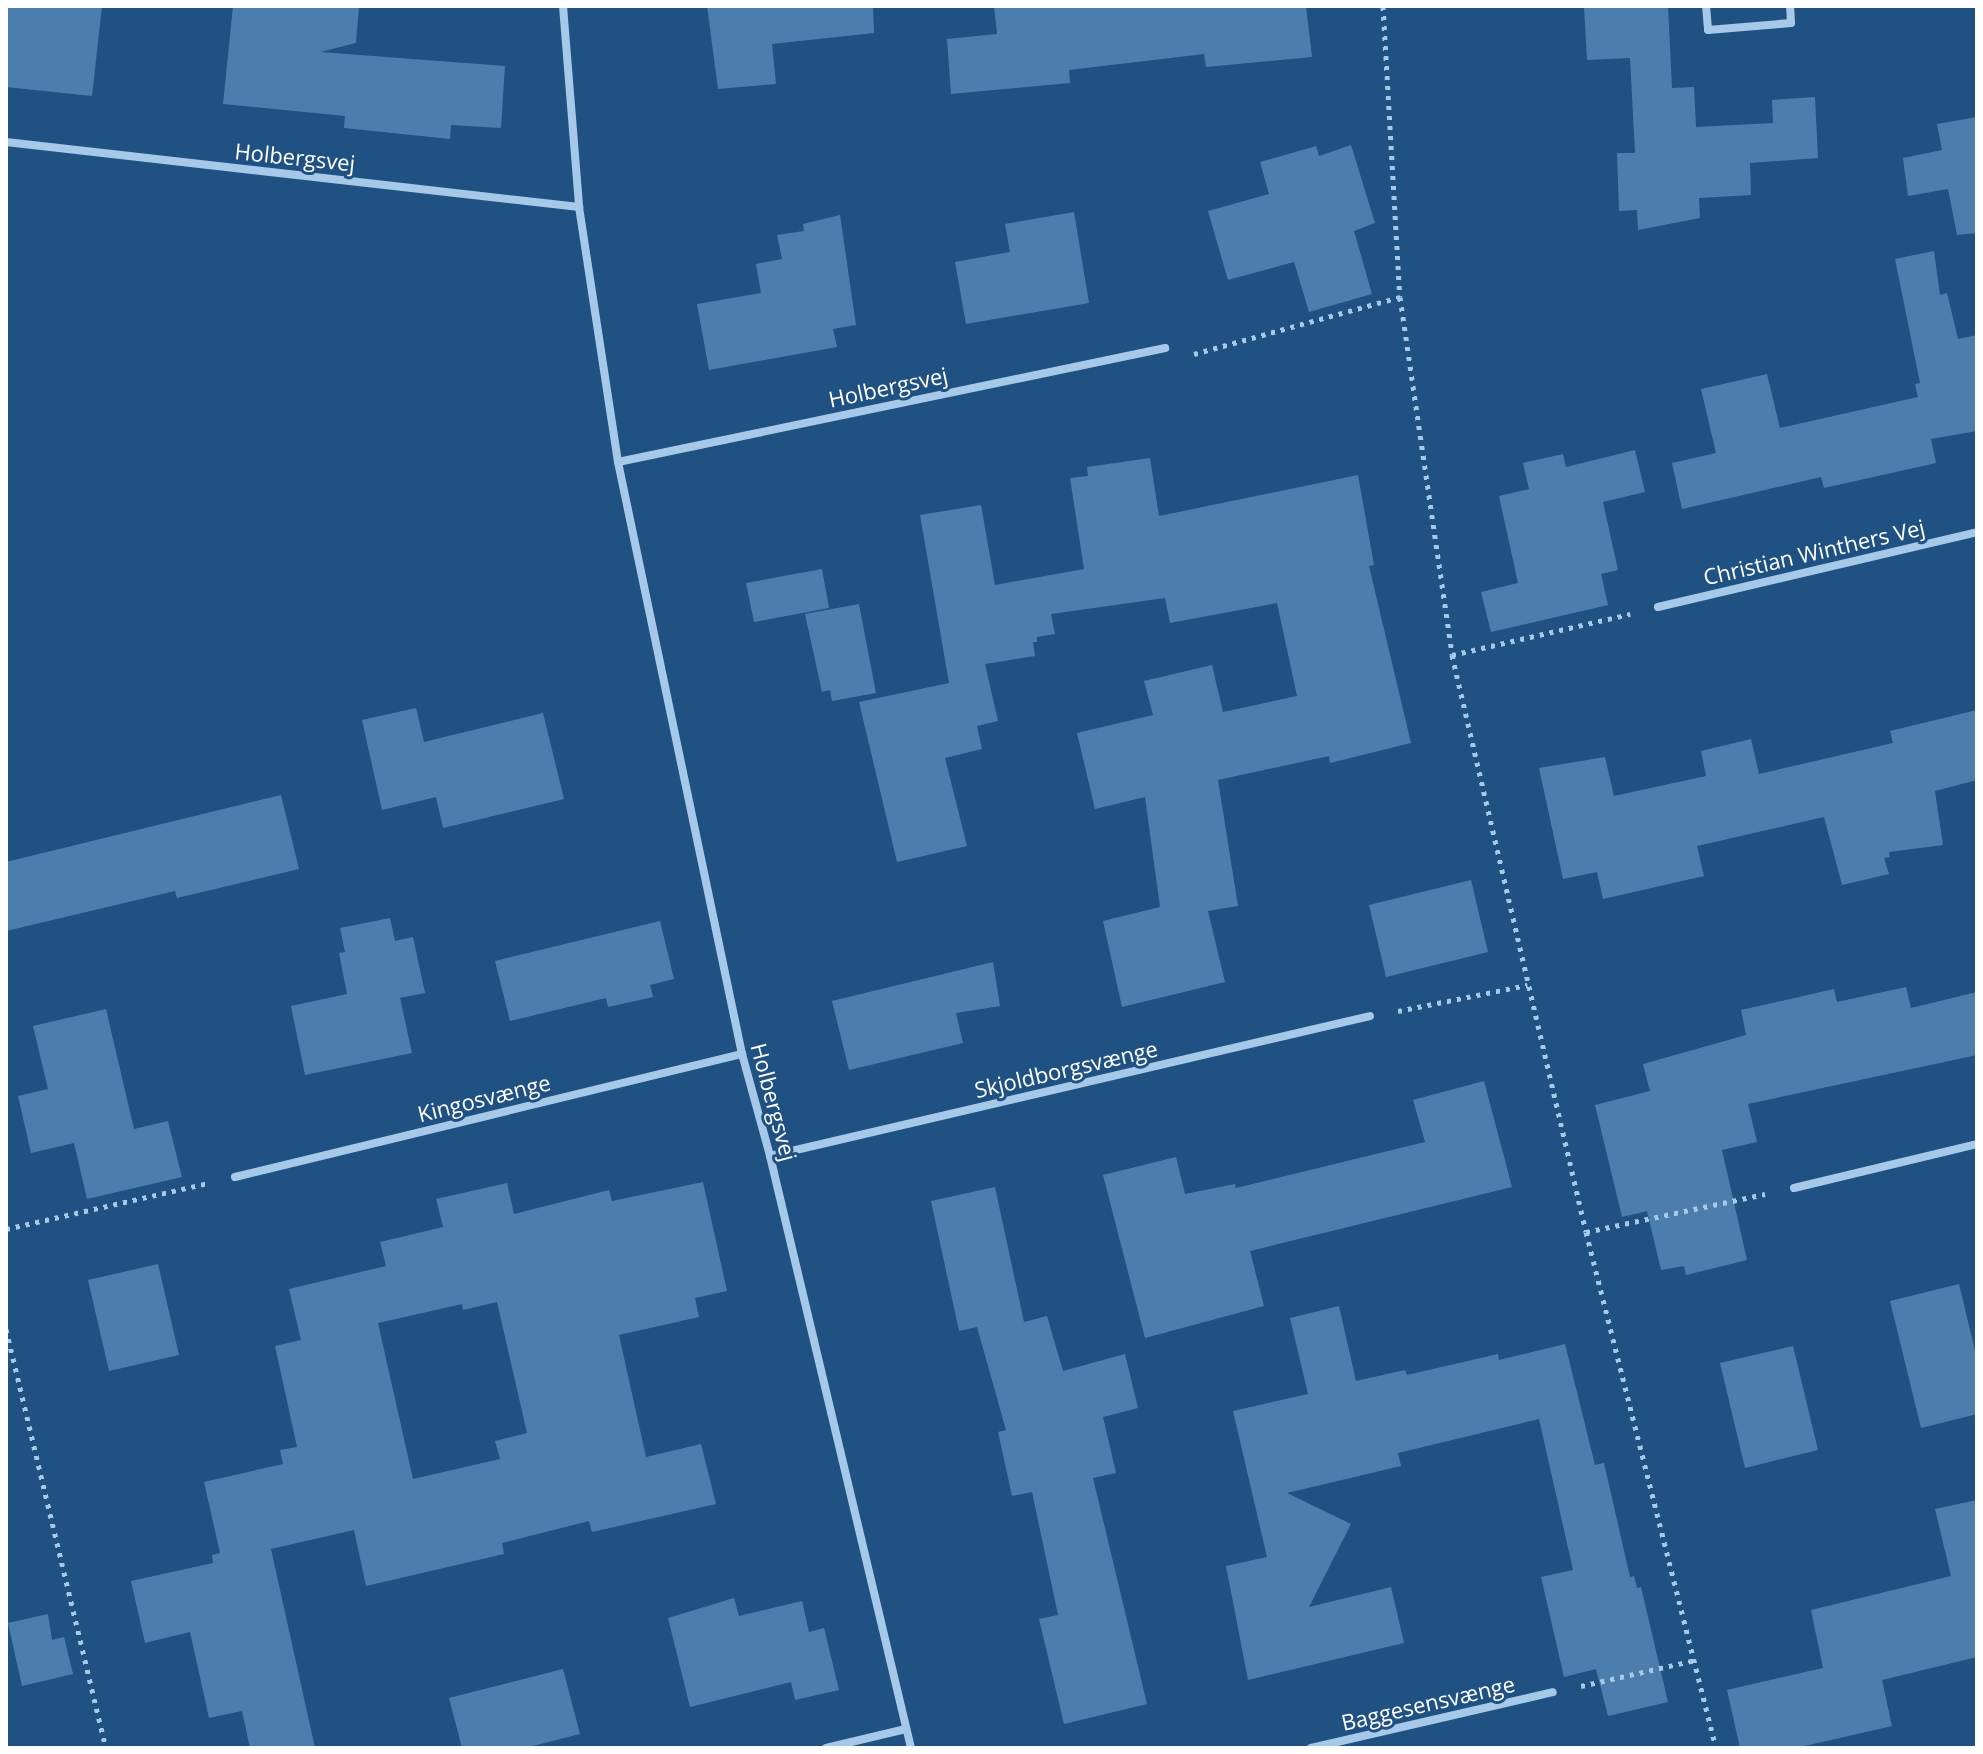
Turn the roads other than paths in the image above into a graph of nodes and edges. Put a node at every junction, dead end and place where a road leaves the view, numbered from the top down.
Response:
1 (563, 6) edge
2 (1706, 6) edge
3 (1790, 6) edge
4 (6, 142) edge
5 (579, 207) junction
6 (1165, 348) road end
7 (618, 462) junction
8 (1977, 532) edge
9 (1658, 607) road end
10 (1370, 1016) road end
11 (742, 1054) junction
12 (1977, 1144) edge
13 (770, 1156) junction
14 (235, 1177) road end
15 (1794, 1188) road end
16 (1553, 1692) road end
17 (906, 1729) junction
18 (826, 1748) edge
19 (911, 1748) edge
20 (1311, 1748) edge

1 - 5 street, Holbergsvej
2 - 3 street
4 - 5 street, Holbergsvej
5 - 7 street, Holbergsvej
6 - 7 street, Holbergsvej
7 - 11 street, Holbergsvej
8 - 9 street, Christian Winthers Vej
10 - 13 street, Skjoldborgsvænge
11 - 13 street, Holbergsvej
11 - 14 street, Kingosvænge
12 - 15 street
13 - 17 street, Holbergsvej
16 - 20 street, Baggesensvænge
17 - 18 street
17 - 19 street, Holbergsvej

